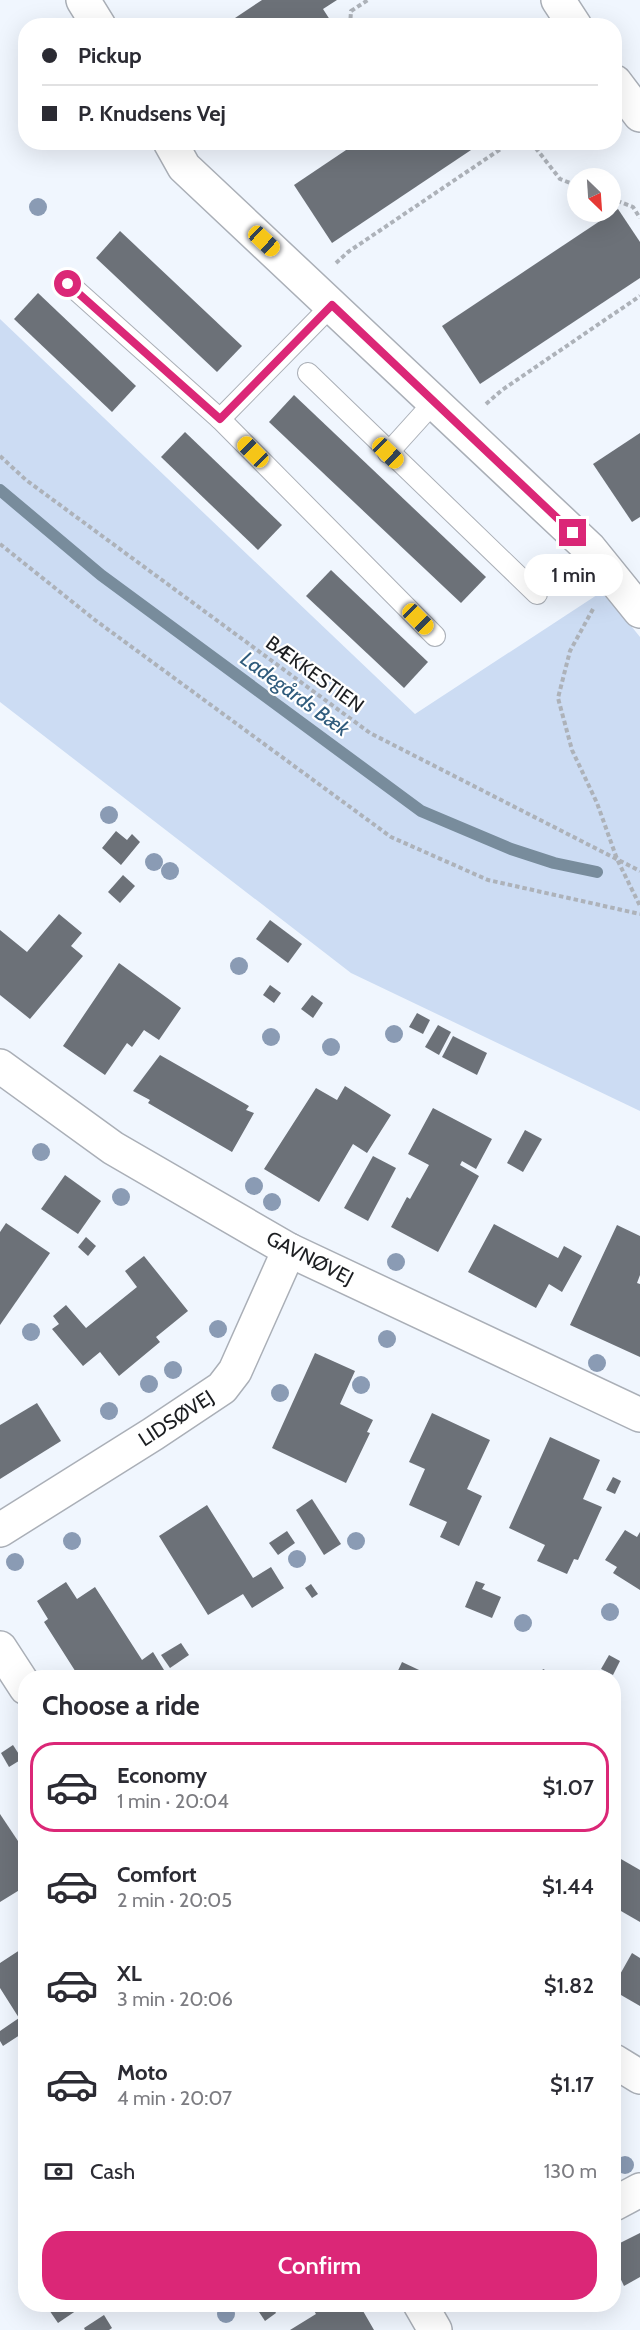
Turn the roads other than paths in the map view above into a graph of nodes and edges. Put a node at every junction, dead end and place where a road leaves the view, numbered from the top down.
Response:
1 (83, 0) edge
2 (558, 0) edge
3 (94, 18) edge
4 (570, 18) edge
5 (622, 91) edge
6 (640, 115) edge
7 (174, 150) edge
8 (68, 284) dead end
9 (332, 305) junction
10 (308, 373) dead end
11 (434, 402) junction
12 (220, 419) junction
13 (388, 453) junction
14 (537, 594) dead end
15 (640, 611) edge
16 (435, 636) dead end
17 (0, 1066) edge
18 (289, 1250) junction
19 (640, 1414) edge
20 (0, 1530) edge
21 (0, 1648) edge
22 (18, 1676) edge
23 (621, 2065) edge
24 (640, 2077) edge
25 (640, 2190) edge
26 (621, 2200) edge
27 (425, 2312) edge
28 (435, 2330) edge

1 - 3 street
2 - 4 street
5 - 6 street
7 - 9 street
8 - 12 lane
9 - 11 street
9 - 12 lane
10 - 13 lane
11 - 13 lane
11 - 15 street
12 - 16 lane
13 - 14 lane
17 - 18 street, GAVNØVEJ
18 - 19 street, GAVNØVEJ
18 - 20 street, LIDSØVEJ
21 - 22 street
23 - 24 street
25 - 26 street
27 - 28 street

